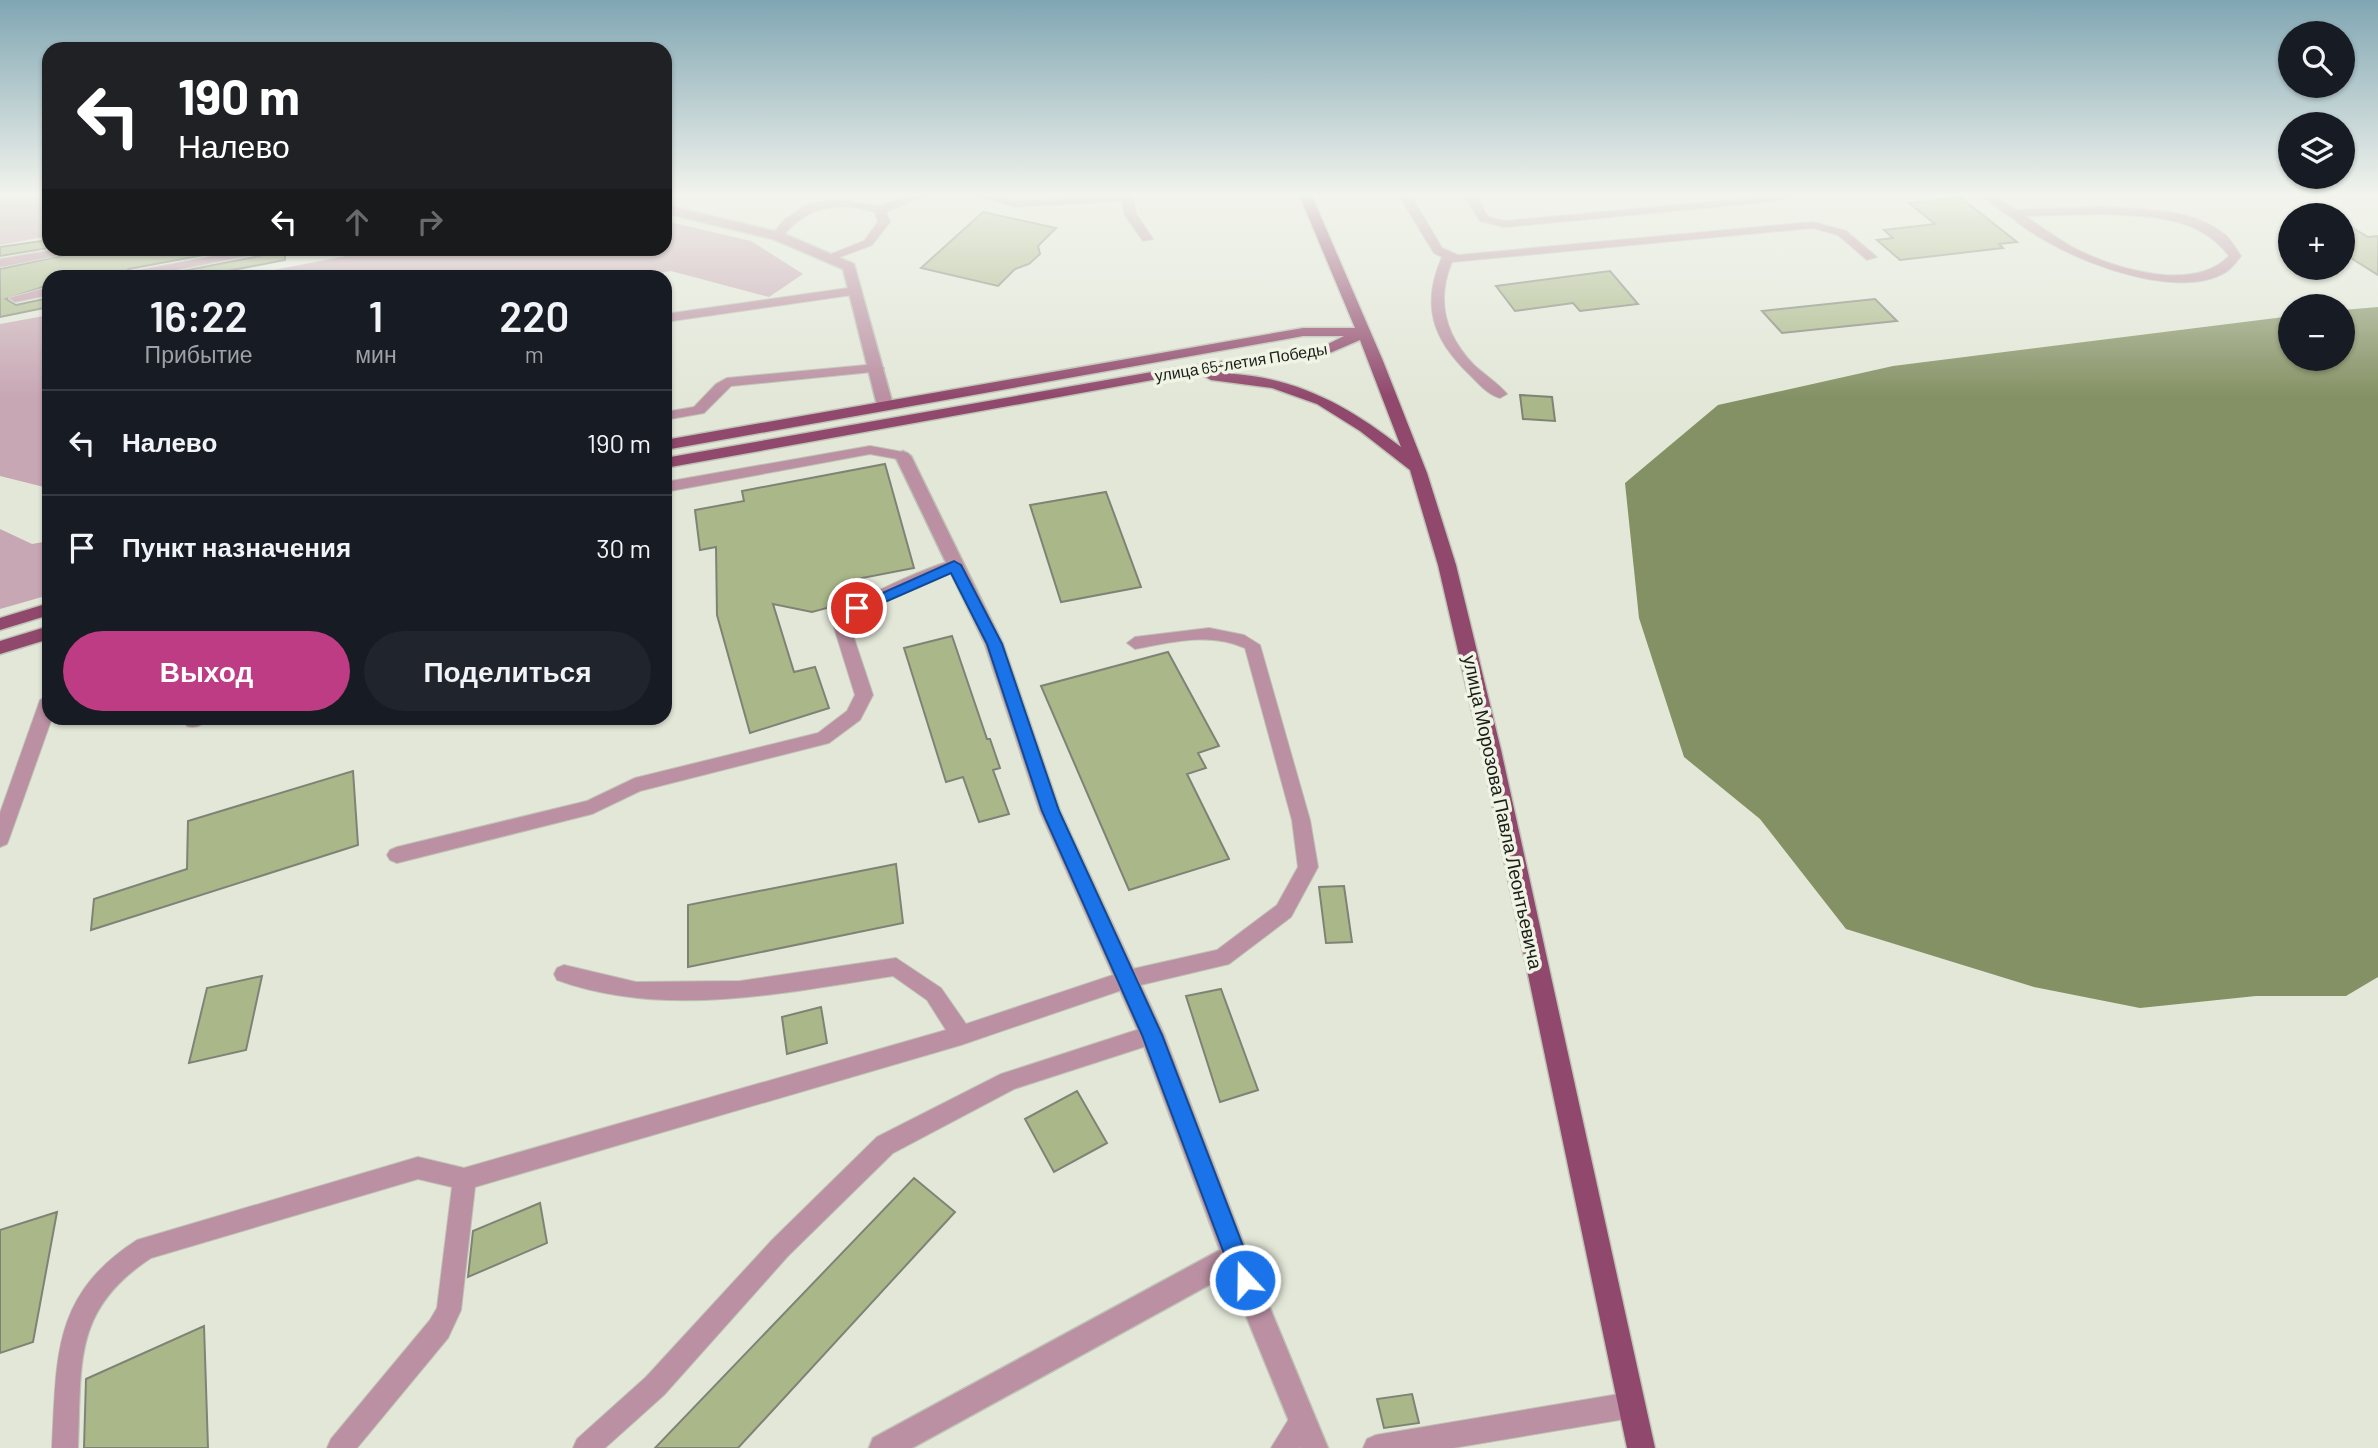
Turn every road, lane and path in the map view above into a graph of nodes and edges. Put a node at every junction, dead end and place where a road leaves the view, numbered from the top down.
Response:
1 (207, 262) edge
2 (836, 262) edge
3 (1334, 262) edge
4 (1446, 262) edge
5 (2103, 262) edge
6 (2232, 262) edge
7 (161, 270) edge
8 (856, 291) junction
9 (42, 292) edge
10 (15, 298) dead end
11 (672, 317) edge
12 (1364, 332) junction
13 (877, 368) junction
14 (1169, 373) junction
15 (1500, 394) dead end
16 (885, 405) junction
17 (672, 415) edge
18 (672, 444) edge
19 (903, 456) joint
20 (672, 462) edge
21 (1416, 466) junction
22 (672, 486) edge
23 (954, 565) junction
24 (42, 611) edge
25 (0, 624) edge
26 (42, 634) edge
27 (1135, 643) dead end
28 (0, 648) edge
29 (42, 720) edge
30 (0, 839) edge
31 (397, 855) dead end
32 (565, 974) dead end
33 (1128, 979) junction
34 (961, 1035) junction
35 (1152, 1035) junction
36 (464, 1179) junction
37 (1235, 1256) junction
38 (1631, 1405) junction
39 (1301, 1423) junction
40 (65, 1448) edge
41 (340, 1448) edge
42 (586, 1448) edge
43 (883, 1448) edge
44 (1284, 1448) edge
45 (1314, 1448) edge
46 (1376, 1448) edge
47 (1641, 1448) edge

1 - 7 lane
2 - 8 street
3 - 12 main road, улица Морозова Павла Леонтьевича
4 - 15 lane
5 - 6 lane
8 - 11 lane
8 - 13 street
9 - 10 lane
12 - 14 main road, улица 65-летия Победы
12 - 16 main road, улица 65-летия Победы
12 - 21 main road, улица Морозова Павла Леонтьевича
13 - 16 street
13 - 17 lane
14 - 20 main road, улица 65-летия Победы
14 - 21 main road
16 - 18 main road, улица 65-летия Победы
19 - 22 lane
19 - 23 street
21 - 38 main road, улица Морозова Павла Леонтьевича
23 - 31 lane
23 - 33 street
24 - 25 main road
26 - 28 main road
27 - 33 lane
29 - 30 lane
32 - 34 lane
33 - 34 lane
33 - 35 street
34 - 36 lane
35 - 37 street
35 - 42 lane
36 - 40 lane
36 - 41 lane
37 - 39 street
37 - 43 street
38 - 46 lane
38 - 47 main road, улица Морозова Павла Леонтьевича
39 - 44 lane
39 - 45 street

